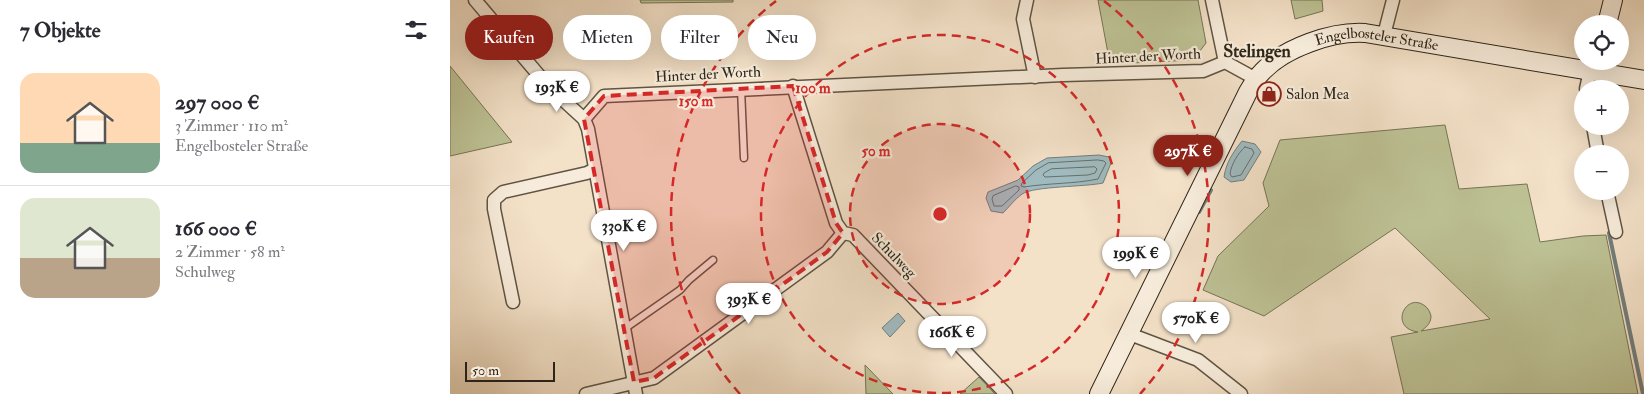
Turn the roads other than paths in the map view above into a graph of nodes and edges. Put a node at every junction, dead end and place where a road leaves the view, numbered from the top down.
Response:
1 (474, 0) edge
2 (1027, 0) edge
3 (1212, 0) edge
4 (1393, 0) edge
5 (1613, 0) edge
6 (1609, 15) edge
7 (1384, 35) junction
8 (1225, 62) junction
9 (1574, 64) edge
10 (1608, 70) edge
11 (1035, 77) junction
12 (1256, 80) junction
13 (1644, 80) edge
14 (793, 86) junction
15 (741, 89) junction
16 (584, 118) junction
17 (744, 158) dead end
18 (595, 169) junction
19 (1609, 200) edge
20 (1616, 232) dead end
21 (844, 233) junction
22 (712, 260) dead end
23 (513, 302) dead end
24 (624, 329) junction
25 (1128, 333) junction
26 (635, 388) edge
27 (586, 394) edge
28 (1006, 394) edge
29 (1099, 394) edge
30 (1241, 394) edge

1 - 16 street
2 - 11 street
3 - 8 street
4 - 7 street
5 - 6 street
7 - 9 street, Engelbosteler Straße
7 - 12 street, Engelbosteler Straße
8 - 11 street, Hinter der Worth
8 - 12 street
10 - 13 street, Engelbosteler Straße
11 - 14 street, Hinter der Worth
12 - 25 street, Engelbosteler Straße
14 - 15 street, Hinter der Worth
14 - 21 street, Schulweg
15 - 16 street, Hinter der Worth
15 - 17 lane
16 - 18 street
18 - 23 street
18 - 24 street
19 - 20 street
21 - 26 street
21 - 28 street, Schulweg
22 - 24 lane
24 - 26 street
25 - 29 street, Engelbosteler Straße
25 - 30 street
26 - 27 street

